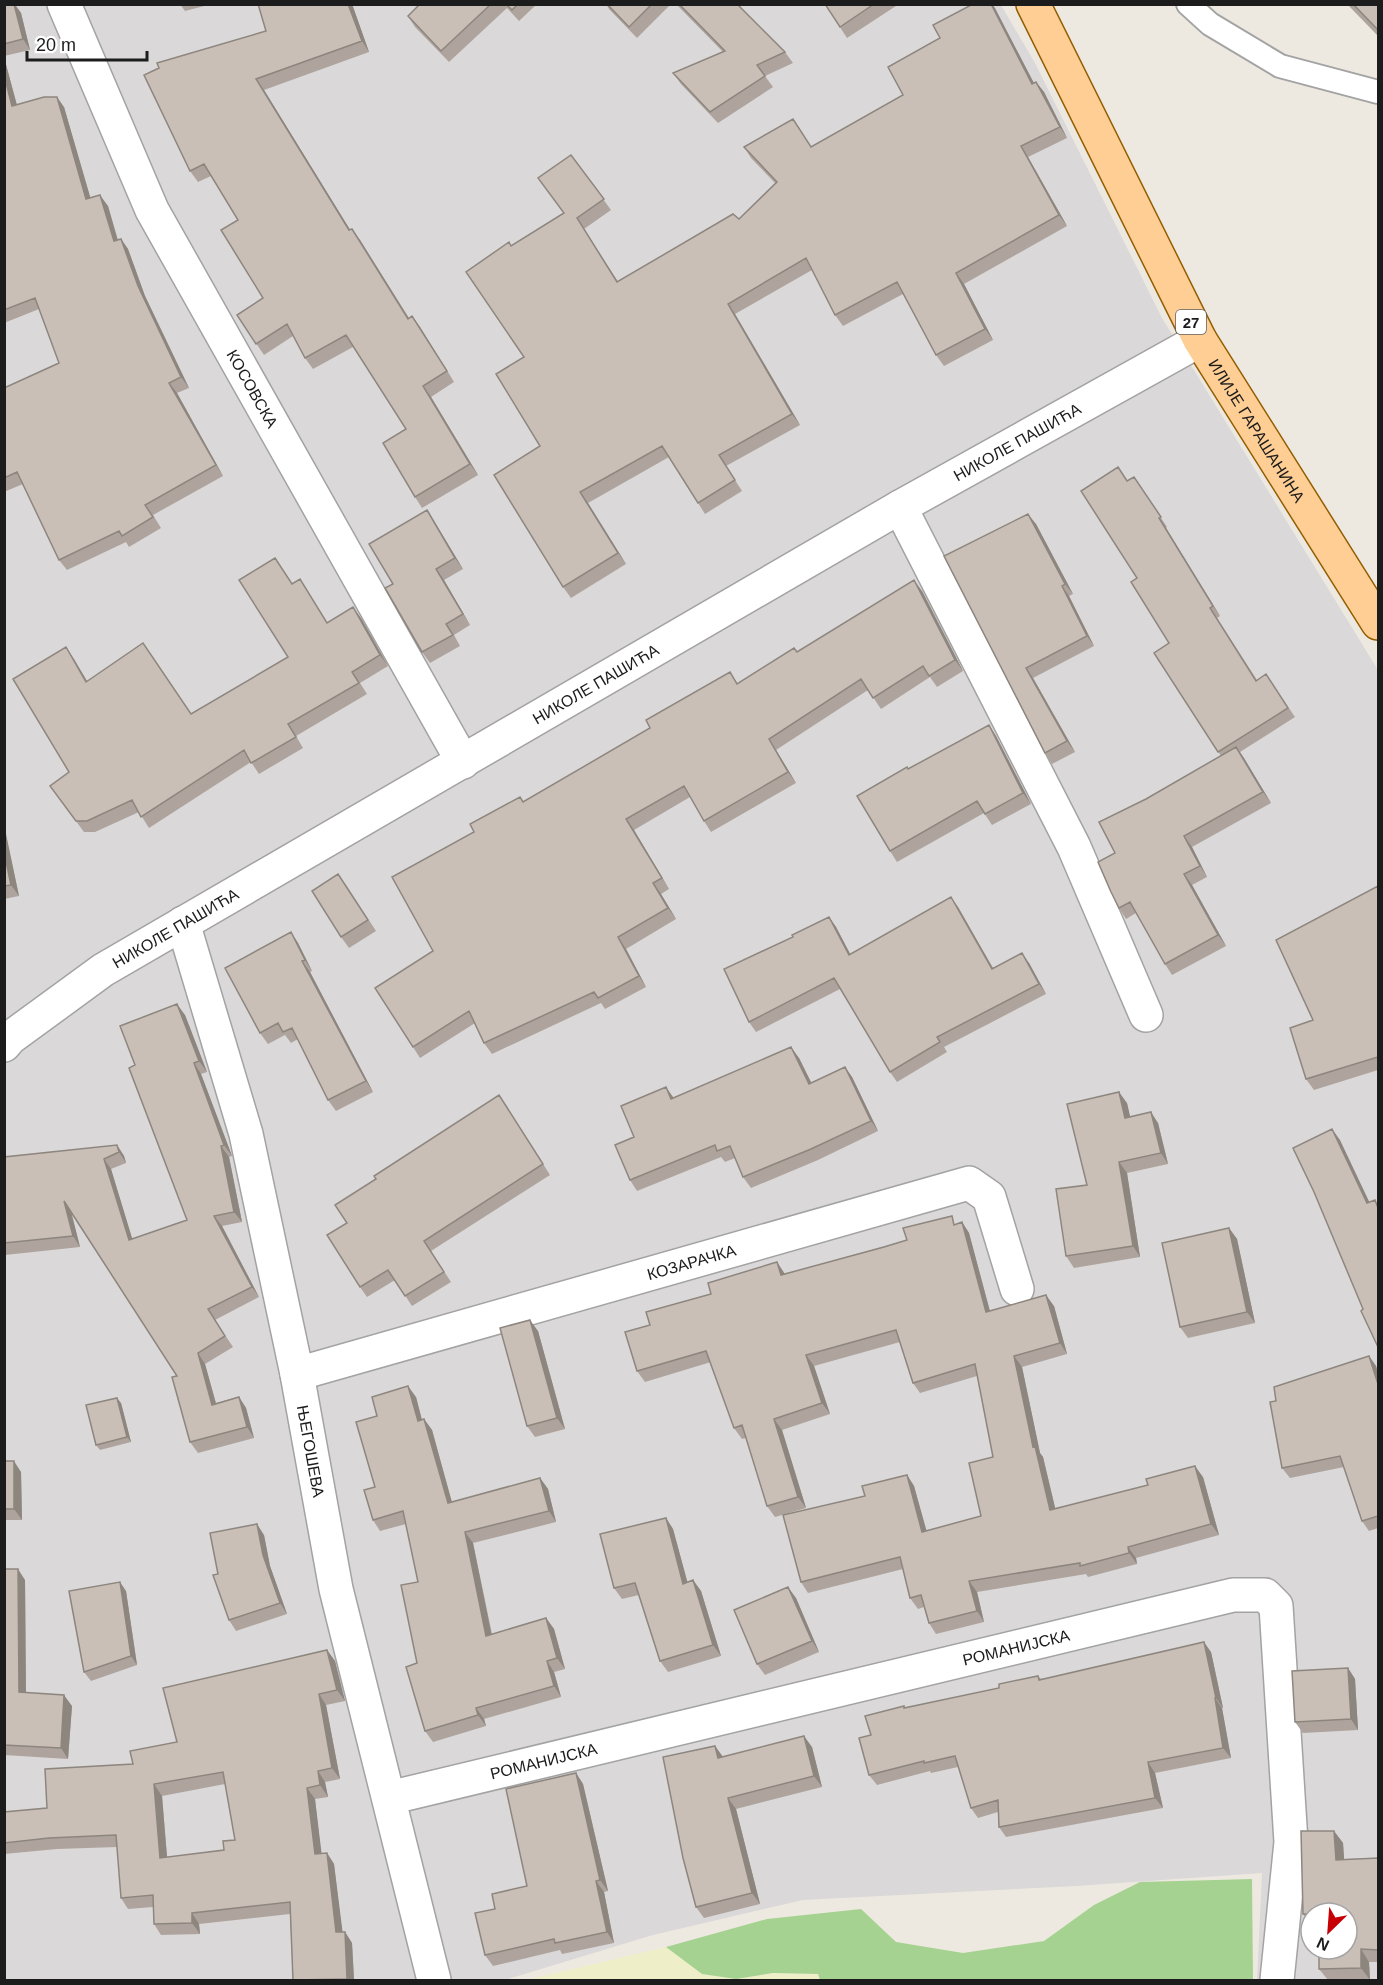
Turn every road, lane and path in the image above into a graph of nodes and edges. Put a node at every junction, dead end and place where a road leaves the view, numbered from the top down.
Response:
1 (64, 4) edge
2 (1033, 4) edge
3 (1188, 4) edge
4 (1378, 92) edge
5 (1200, 340) junction
6 (900, 507) junction
7 (1378, 623) edge
8 (463, 762) junction
9 (183, 923) junction
10 (1146, 1015) dead end
11 (4, 1045) edge
12 (1017, 1289) dead end
13 (297, 1374) junction
14 (389, 1798) junction
15 (434, 1980) edge
16 (1277, 1980) edge

1 - 8 street, КОСОВСКА
2 - 5 main road, ИЛИЈЕ ГАРАШАНИНА / 27
3 - 4 lane
5 - 6 street, НИКОЛЕ ПАШИЋА
5 - 7 main road, ИЛИЈЕ ГАРАШАНИНА / 27
6 - 8 street, НИКОЛЕ ПАШИЋА
6 - 10 street
8 - 9 street, НИКОЛЕ ПАШИЋА
9 - 11 street, НИКОЛЕ ПАШИЋА
9 - 13 street, ЊЕГОШЕВА
12 - 13 street, КОЗАРАЧКА
13 - 14 street, ЊЕГОШЕВА
14 - 15 street, ЊЕГОШЕВА
14 - 16 street, РОМАНИЈСКА

